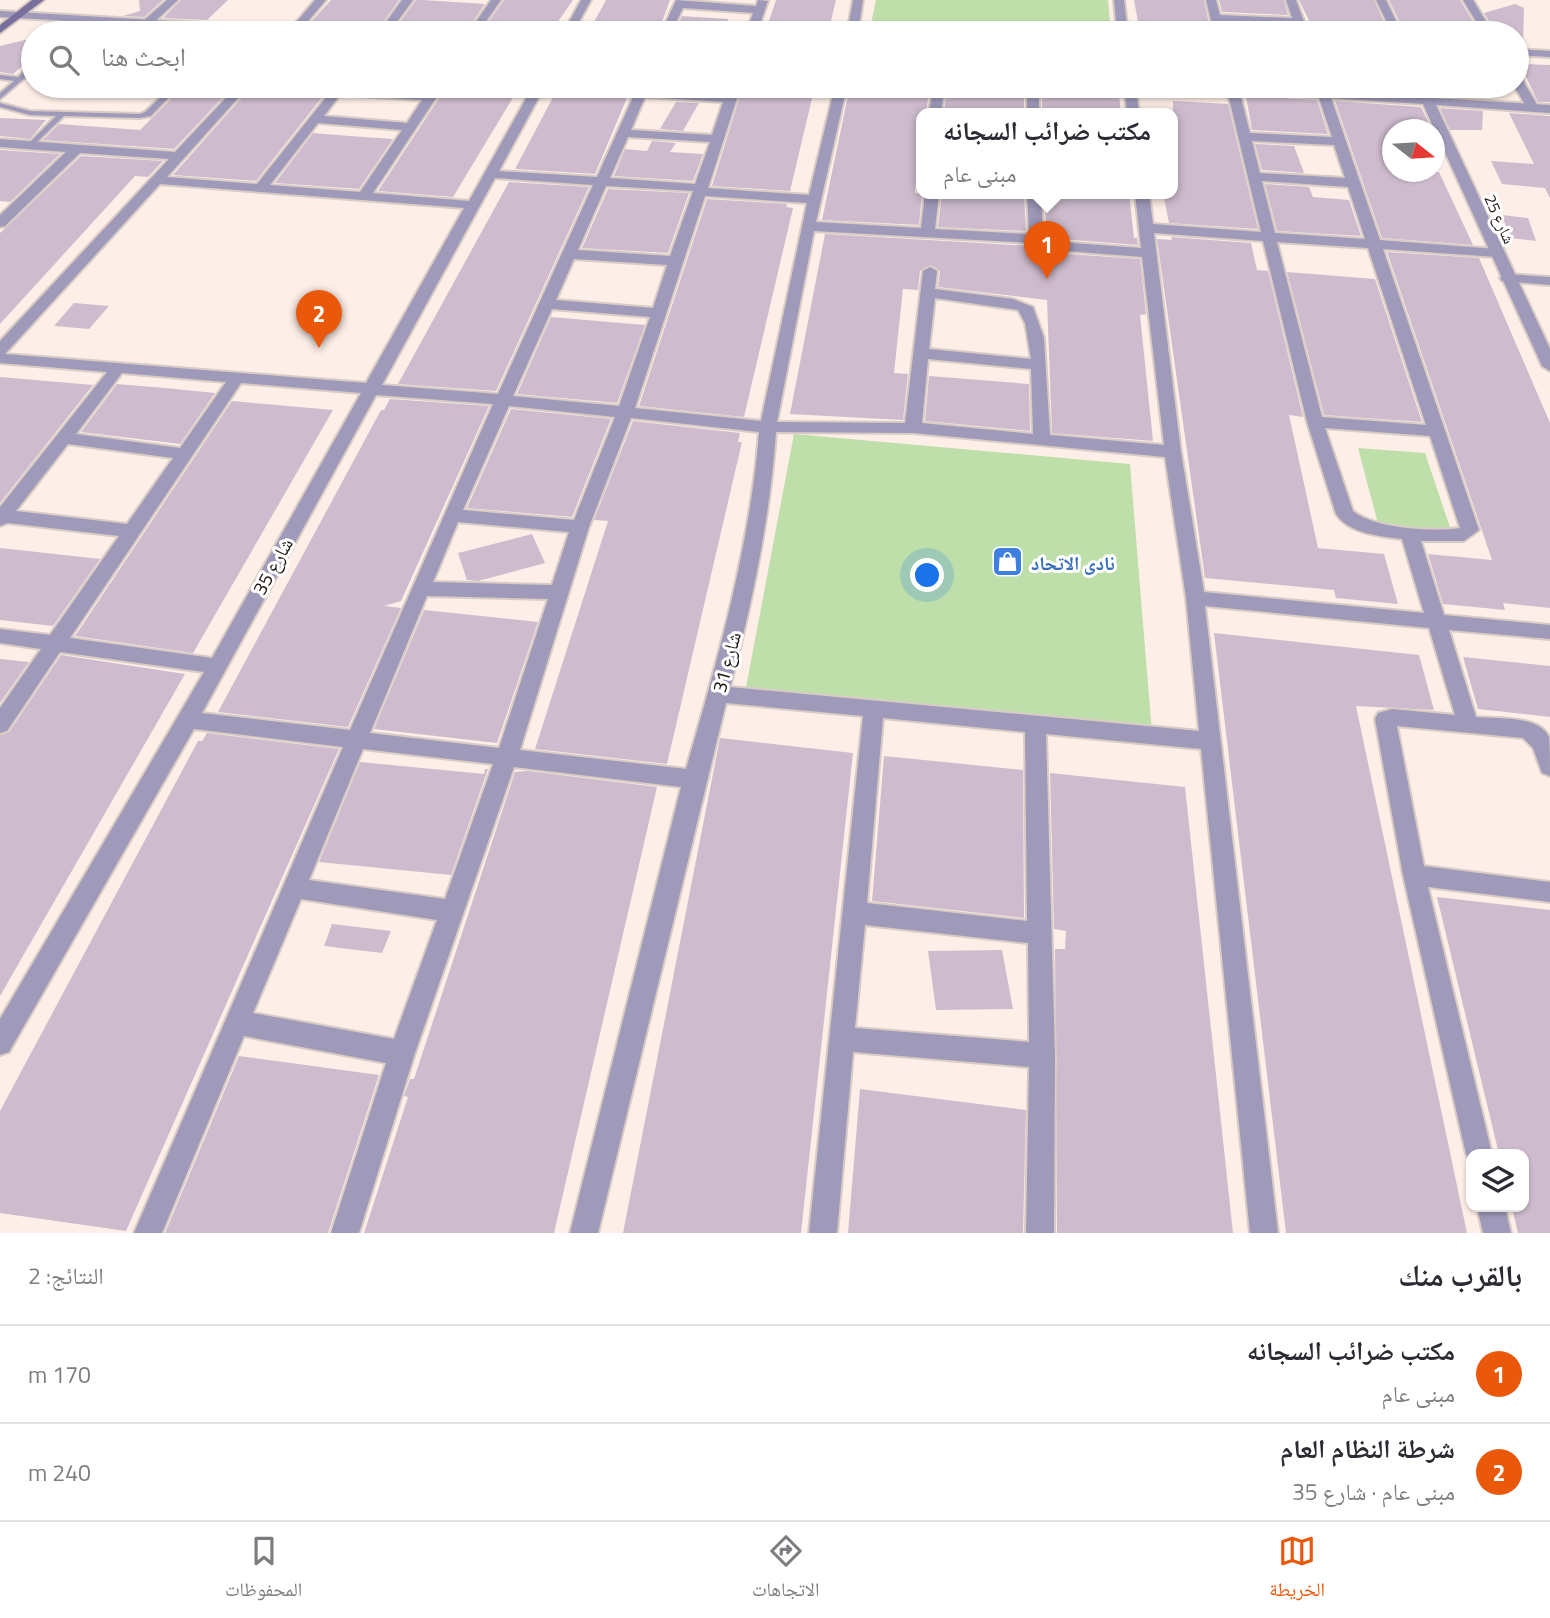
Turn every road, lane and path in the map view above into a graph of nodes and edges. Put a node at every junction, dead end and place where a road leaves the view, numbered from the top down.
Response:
1 (38, 0) edge
2 (173, 0) edge
3 (321, 0) edge
4 (408, 0) edge
5 (496, 0) edge
6 (586, 0) edge
7 (858, 0) edge
8 (1119, 0) edge
9 (1211, 0) edge
10 (1291, 0) edge
11 (1381, 0) edge
12 (1468, 0) edge
13 (680, 2) edge
14 (762, 5) edge
15 (0, 14) edge
16 (19, 15) junction
17 (1215, 18) junction
18 (85, 21) edge
19 (156, 21) edge
20 (303, 21) edge
21 (392, 21) edge
22 (481, 21) edge
23 (575, 21) edge
24 (671, 21) edge
25 (854, 21) edge
26 (1122, 21) edge
27 (1216, 21) edge
28 (1241, 21) edge
29 (1298, 21) edge
30 (1391, 21) edge
31 (1481, 21) edge
32 (0, 30) edge
33 (1529, 53) edge
34 (1550, 54) edge
35 (0, 77) edge
36 (20, 79) joint
37 (0, 97) edge
38 (163, 98) edge
39 (232, 98) edge
40 (331, 98) edge
41 (429, 98) edge
42 (532, 98) edge
43 (639, 98) edge
44 (731, 98) edge
45 (838, 98) edge
46 (1235, 98) edge
47 (1325, 98) edge
48 (1402, 98) edge
49 (1427, 98) edge
50 (1527, 98) edge
51 (1428, 101) junction
52 (0, 105) edge
53 (1533, 108) junction
54 (1550, 109) edge
55 (61, 115) junction
56 (314, 119) junction
57 (410, 127) junction
58 (624, 132) junction
59 (1244, 137) junction
60 (718, 139) junction
61 (1340, 141) junction
62 (0, 143) edge
63 (32, 145) junction
64 (76, 149) junction
65 (180, 156) junction
66 (491, 174) junction
67 (1255, 177) junction
68 (159, 180) junction
69 (601, 181) junction
70 (1354, 183) junction
71 (261, 188) junction
72 (702, 190) junction
73 (363, 198) junction
74 (814, 199) junction
75 (931, 199) edge
76 (1034, 199) edge
77 (1143, 199) edge
78 (474, 205) junction
79 (0, 223) edge
80 (808, 226) junction
81 (1146, 228) junction
82 (927, 234) junction
83 (1268, 237) junction
84 (1036, 239) junction
85 (1375, 245) junction
86 (1151, 253) junction
87 (1496, 253) junction
88 (569, 254) junction
89 (677, 261) junction
90 (930, 271) dead end
91 (1507, 278) junction
92 (1550, 281) edge
93 (929, 293) junction
94 (548, 304) junction
95 (659, 313) junction
96 (0, 350) edge
97 (919, 354) junction
98 (0, 358) edge
99 (1039, 365) junction
100 (1550, 366) edge
101 (118, 368) junction
102 (236, 379) junction
103 (368, 389) junction
104 (503, 400) junction
105 (625, 412) junction
106 (1315, 422) junction
107 (768, 427) junction
108 (913, 428) junction
109 (1438, 431) junction
110 (64, 438) junction
111 (1042, 441) junction
112 (1173, 452) junction
113 (185, 454) junction
114 (452, 515) junction
115 (1, 518) edge
116 (580, 527) junction
117 (130, 531) junction
118 (1409, 532) junction
119 (422, 589) junction
120 (561, 592) junction
121 (1195, 598) junction
122 (1439, 621) junction
123 (1550, 632) edge
124 (0, 636) edge
125 (57, 642) junction
126 (216, 666) junction
127 (718, 694) junction
128 (874, 709) junction
129 (188, 720) junction
130 (1035, 724) junction
131 (0, 725) edge
132 (1469, 726) junction
133 (355, 741) junction
134 (1211, 741) junction
135 (507, 756) junction
136 (1550, 767) edge
137 (694, 779) junction
138 (1414, 874) junction
139 (294, 888) junction
140 (1550, 892) edge
141 (451, 911) junction
142 (856, 913) junction
143 (1041, 933) junction
144 (235, 1022) junction
145 (844, 1039) junction
146 (0, 1043) edge
147 (402, 1053) junction
148 (1042, 1056) junction
149 (1478, 1149) edge
150 (1492, 1212) edge
151 (148, 1233) edge
152 (345, 1233) edge
153 (584, 1233) edge
154 (823, 1233) edge
155 (1040, 1233) edge
156 (1264, 1233) edge
157 (1497, 1233) edge

1 - 16 main road
2 - 19 street
3 - 20 street
4 - 21 street
5 - 22 street
6 - 23 street
7 - 25 street
8 - 26 street
9 - 17 street
10 - 29 street
11 - 30 street
12 - 31 street
13 - 14 street
13 - 24 street
15 - 16 street
16 - 18 street
16 - 32 main road
17 - 27 street
17 - 28 street
33 - 34 street
35 - 36 lane
36 - 37 lane
38 - 55 lane
39 - 65 street
40 - 56 street
41 - 57 street
42 - 66 street, شارع 35
43 - 58 street
44 - 60 street
45 - 74 street, شارع 31
46 - 59 street
47 - 61 street
48 - 51 street
49 - 51 street, شارع 25
50 - 53 street
51 - 53 street
51 - 87 street, شارع 25
52 - 55 lane
53 - 54 street
55 - 63 lane
56 - 57 street
56 - 71 street
57 - 73 street
58 - 60 street
58 - 69 street
59 - 61 street
59 - 67 street
60 - 72 street
61 - 70 street
62 - 63 street
63 - 64 street
64 - 65 street
64 - 79 street
65 - 68 street
66 - 69 street
66 - 78 street, شارع 35
67 - 70 street
67 - 83 street
68 - 71 street
68 - 96 street
69 - 72 street
69 - 88 street
70 - 85 street
71 - 73 street
72 - 74 street
72 - 89 street
73 - 78 street
74 - 80 street, شارع 31
75 - 82 street
76 - 84 street
77 - 81 street
78 - 103 street, شارع 35
80 - 82 street
80 - 107 street, شارع 31
81 - 83 street
81 - 86 street
82 - 84 street
83 - 85 street
83 - 106 street
84 - 86 street
85 - 87 street
85 - 109 street
86 - 112 street
87 - 91 street, شارع 25
88 - 89 street
88 - 94 street
89 - 95 street
90 - 93 street
91 - 92 street
91 - 100 street, شارع 25
93 - 97 street
93 - 99 street
94 - 95 street
94 - 104 street
95 - 105 street
97 - 99 street
97 - 108 street
98 - 101 street
99 - 111 street
101 - 102 street
101 - 110 street
102 - 103 street
102 - 113 street
103 - 104 street
103 - 126 street, شارع 35
104 - 105 street
104 - 114 street
105 - 107 street
105 - 116 street
106 - 109 street
106 - 118 street
107 - 108 street
107 - 127 street, شارع 31
108 - 111 street
109 - 118 street
110 - 113 street
110 - 115 street
111 - 112 street
112 - 121 street
113 - 117 street
114 - 116 street
114 - 119 street
115 - 117 street
116 - 120 street
117 - 125 street
118 - 122 street
119 - 120 street
119 - 133 street
120 - 135 street
121 - 122 street
121 - 134 street
122 - 123 street
122 - 132 street
124 - 125 street
125 - 126 street
125 - 131 street
126 - 129 street, شارع 35
127 - 128 street
127 - 137 street, شارع 31
128 - 130 street
128 - 142 street
129 - 133 street
129 - 146 street, شارع 35
130 - 134 street
130 - 143 street
132 - 136 street
132 - 138 street
133 - 135 street
133 - 139 street
134 - 156 street
135 - 137 street
135 - 141 street
137 - 153 street, شارع 31
138 - 140 street
138 - 149 street
139 - 141 street
139 - 144 street
141 - 147 street
142 - 143 street
142 - 145 street
143 - 148 street
144 - 147 street
144 - 151 street
145 - 148 street
145 - 154 street
147 - 152 street
148 - 155 street
150 - 157 street

